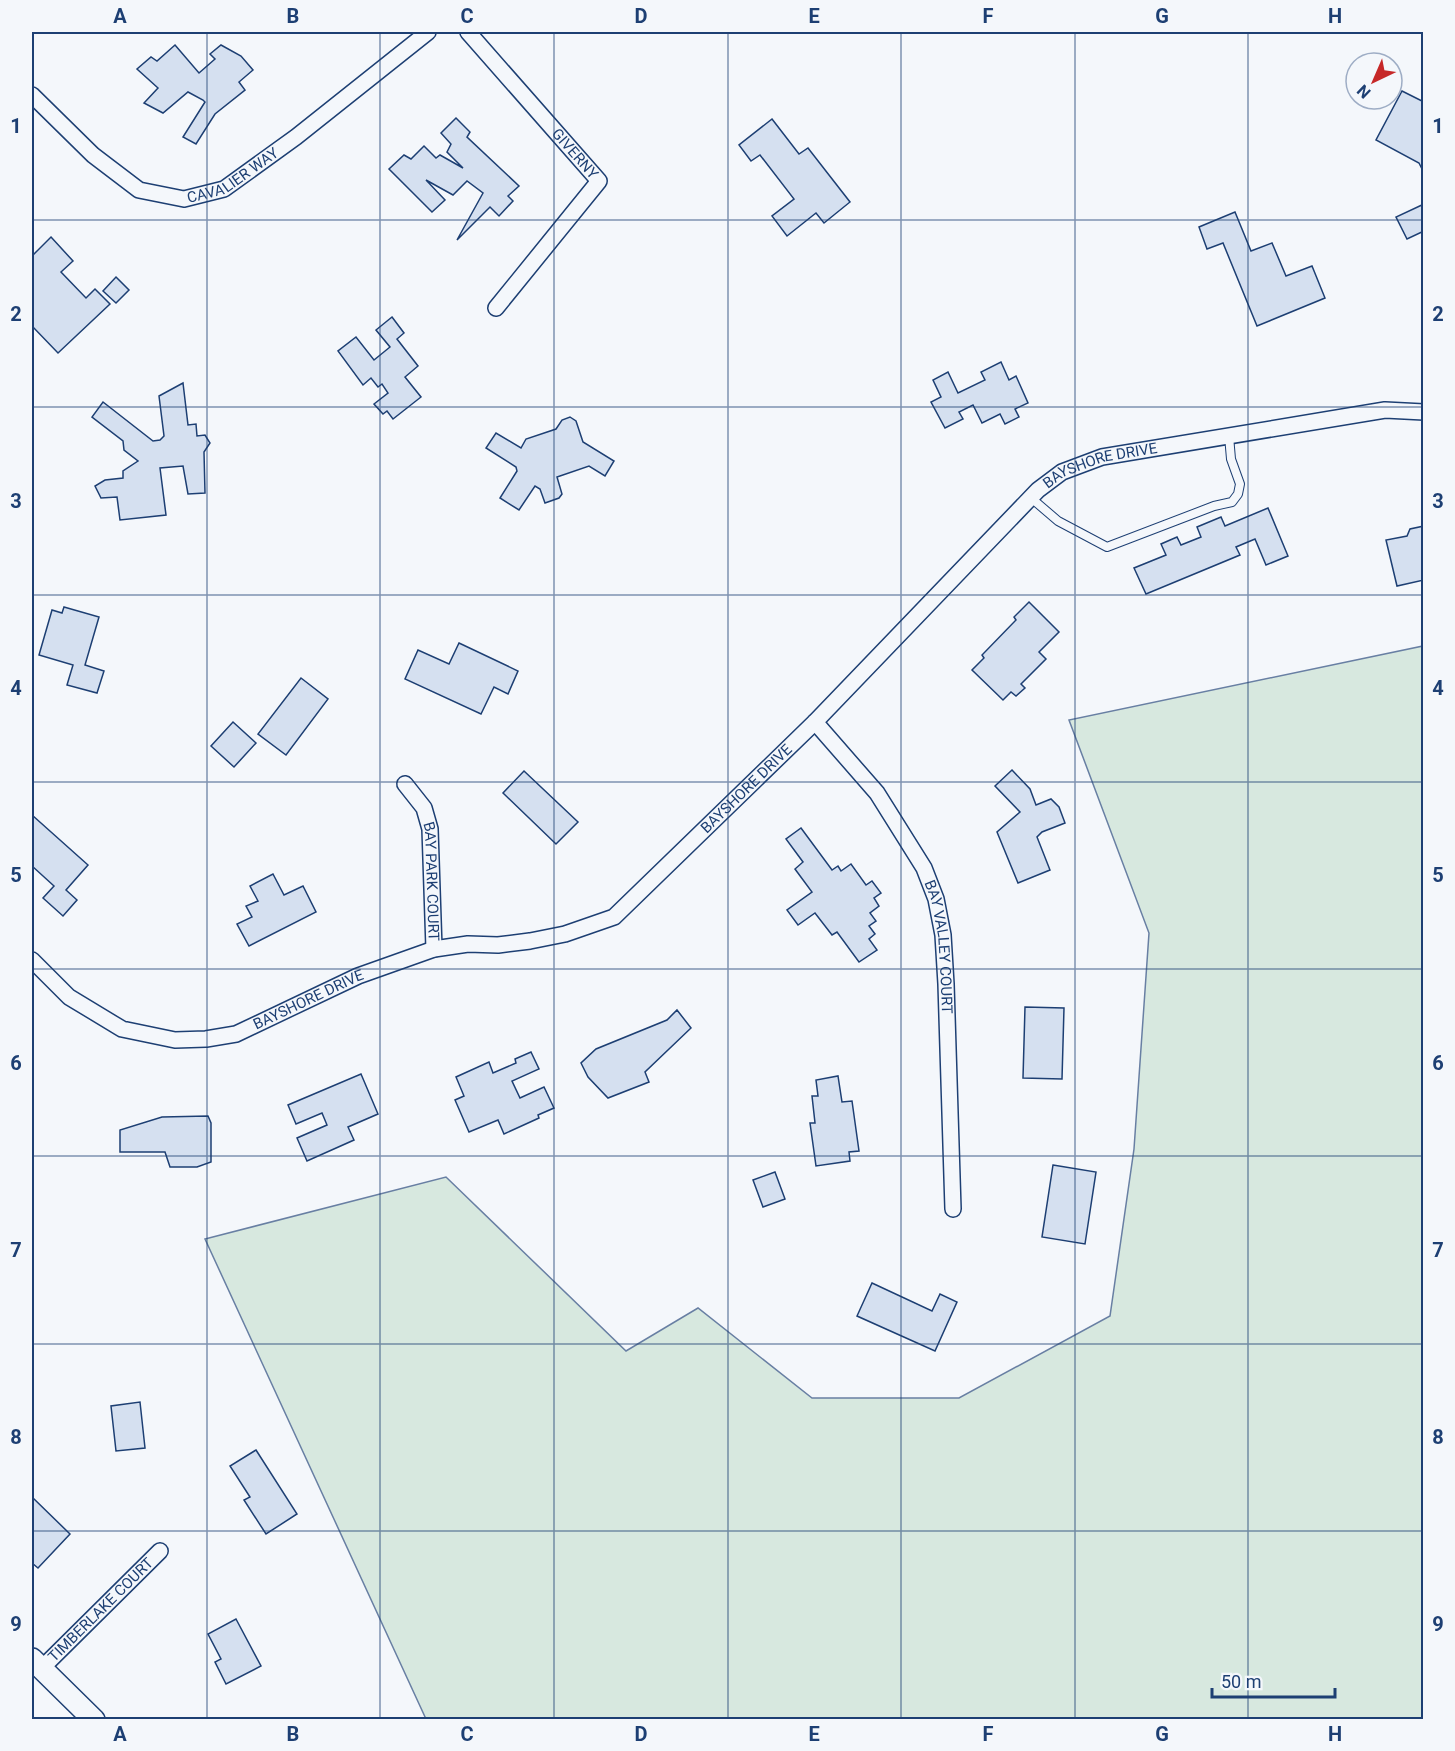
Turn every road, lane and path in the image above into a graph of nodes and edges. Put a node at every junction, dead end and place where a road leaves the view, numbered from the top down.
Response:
1 (428, 32) edge
2 (468, 32) edge
3 (32, 95) edge
4 (496, 308) dead end
5 (1424, 412) edge
6 (1229, 436) junction
7 (1030, 497) junction
8 (815, 722) junction
9 (405, 784) dead end
10 (434, 949) junction
11 (32, 960) edge
12 (953, 1209) dead end
13 (160, 1551) dead end
14 (36, 1664) edge
15 (94, 1719) edge

1 - 3 street, CAVALIER WAY
2 - 4 street, GIVERNY
5 - 6 street, BAYSHORE DRIVE
6 - 7 street, BAYSHORE DRIVE
6 - 7 lane
7 - 8 street, BAYSHORE DRIVE
8 - 10 street, BAYSHORE DRIVE
8 - 12 street, BAY VALLEY COURT
9 - 10 street, BAY PARK COURT
10 - 11 street, BAYSHORE DRIVE
13 - 14 street, TIMBERLAKE COURT
14 - 15 street

